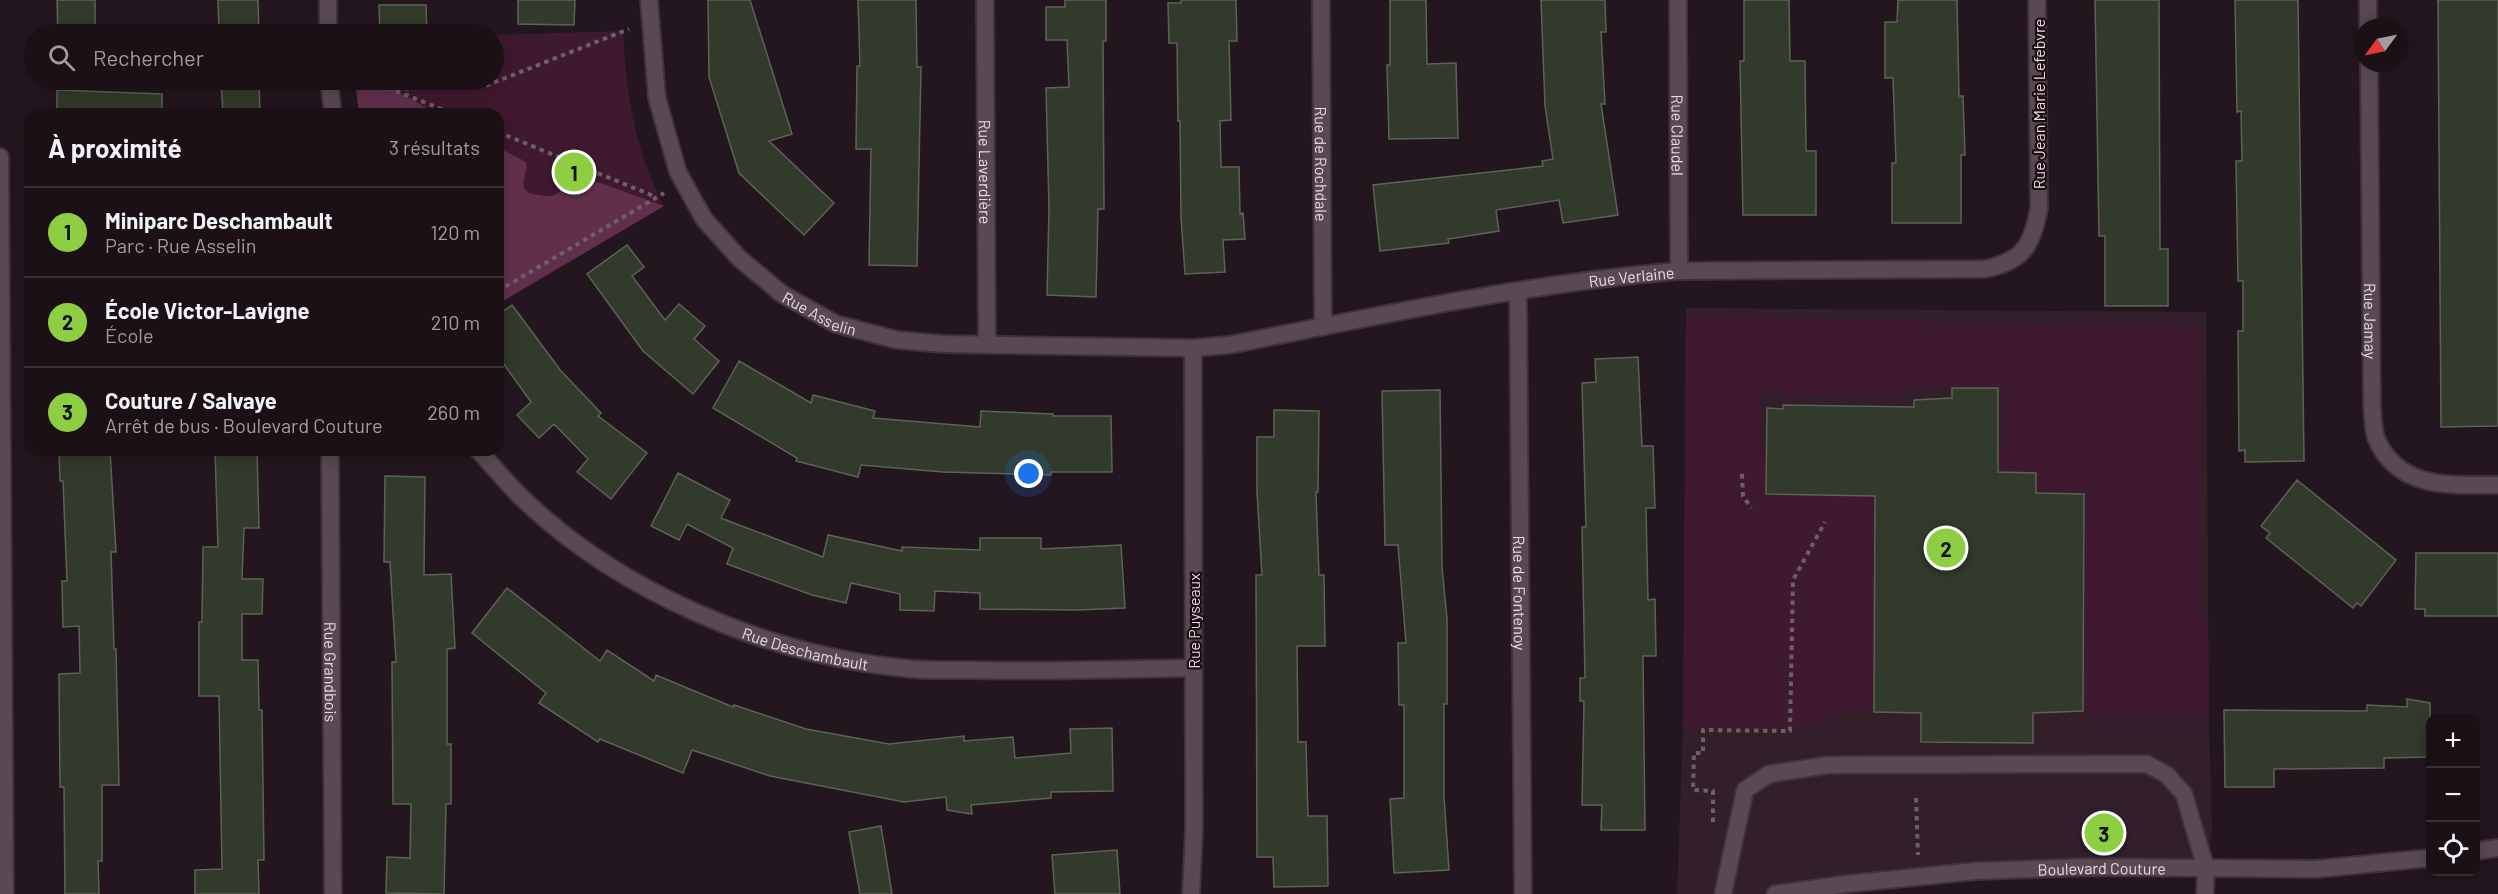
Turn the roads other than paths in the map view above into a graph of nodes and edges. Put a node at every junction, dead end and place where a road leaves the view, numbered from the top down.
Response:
1 (328, 0) edge
2 (649, 0) edge
3 (985, 0) edge
4 (1321, 0) edge
5 (1678, 0) edge
6 (2037, 0) edge
7 (2368, 0) edge
8 (2368, 18) edge
9 (328, 24) edge
10 (2369, 72) edge
11 (330, 90) edge
12 (332, 108) edge
13 (0, 157) edge
14 (2039, 207) joint
15 (1679, 271) junction
16 (1518, 291) junction
17 (1323, 327) junction
18 (987, 344) junction
19 (1193, 348) junction
20 (330, 456) edge
21 (484, 456) edge
22 (2498, 485) edge
23 (1193, 668) junction
24 (2498, 848) edge
25 (2480, 850) edge
26 (2426, 858) edge
27 (2206, 869) junction
28 (5, 894) edge
29 (333, 894) edge
30 (1191, 894) edge
31 (1523, 894) edge
32 (1723, 894) edge
33 (1775, 894) edge
34 (2205, 894) edge

1 - 9 street
2 - 18 street, Rue Asselin
3 - 18 street, Rue Laverdière
4 - 17 street, Rue de Rochdale
5 - 15 street, Rue Claudel
6 - 14 street, Rue Jean Marie Lefebvre
7 - 8 street
10 - 22 street, Rue Jamay
11 - 12 street
13 - 28 street
14 - 15 street, Rue Verlaine
15 - 16 street, Rue Verlaine
16 - 17 street, Rue Verlaine
16 - 31 street, Rue de Fontenoy
17 - 19 street, Rue Verlaine
18 - 19 street, Rue Asselin
19 - 23 street, Rue Puyseaux
20 - 29 street, Rue Grandbois
21 - 23 street, Rue Deschambault
23 - 30 street, Rue Puyseaux
24 - 25 street
26 - 27 street, Boulevard Couture
27 - 32 street
27 - 33 street, Boulevard Couture
27 - 34 street

